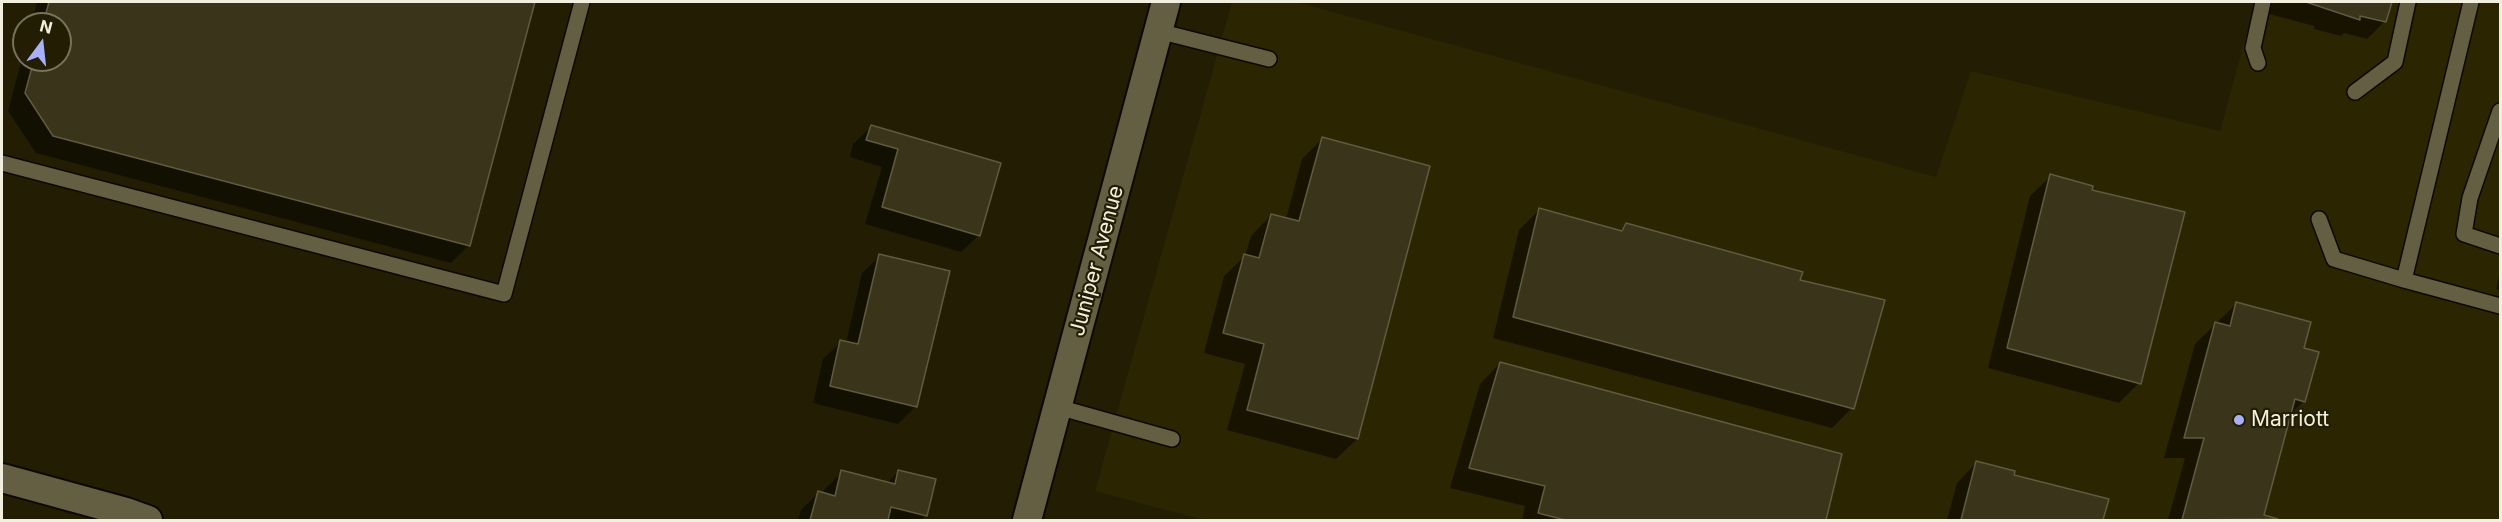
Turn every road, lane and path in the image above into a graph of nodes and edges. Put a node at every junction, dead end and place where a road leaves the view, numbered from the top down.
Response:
1 (582, 2) edge
2 (1166, 2) edge
3 (2264, 2) edge
4 (2408, 2) edge
5 (2471, 2) edge
6 (1158, 31) junction
7 (1269, 59) dead end
8 (2258, 63) dead end
9 (2355, 92) dead end
10 (2500, 111) edge
11 (2, 163) edge
12 (2319, 219) dead end
13 (2500, 246) edge
14 (2404, 280) junction
15 (2500, 306) edge
16 (1058, 407) junction
17 (1172, 439) dead end
18 (2, 478) edge
19 (148, 520) edge
20 (1027, 520) edge

1 - 11 lane
2 - 6 street, Juniper Avenue
3 - 8 lane
4 - 9 lane
5 - 14 lane
6 - 7 lane
6 - 16 street, Juniper Avenue
10 - 13 lane
12 - 14 lane
14 - 15 lane
16 - 17 lane
16 - 20 street, Juniper Avenue
18 - 19 street

